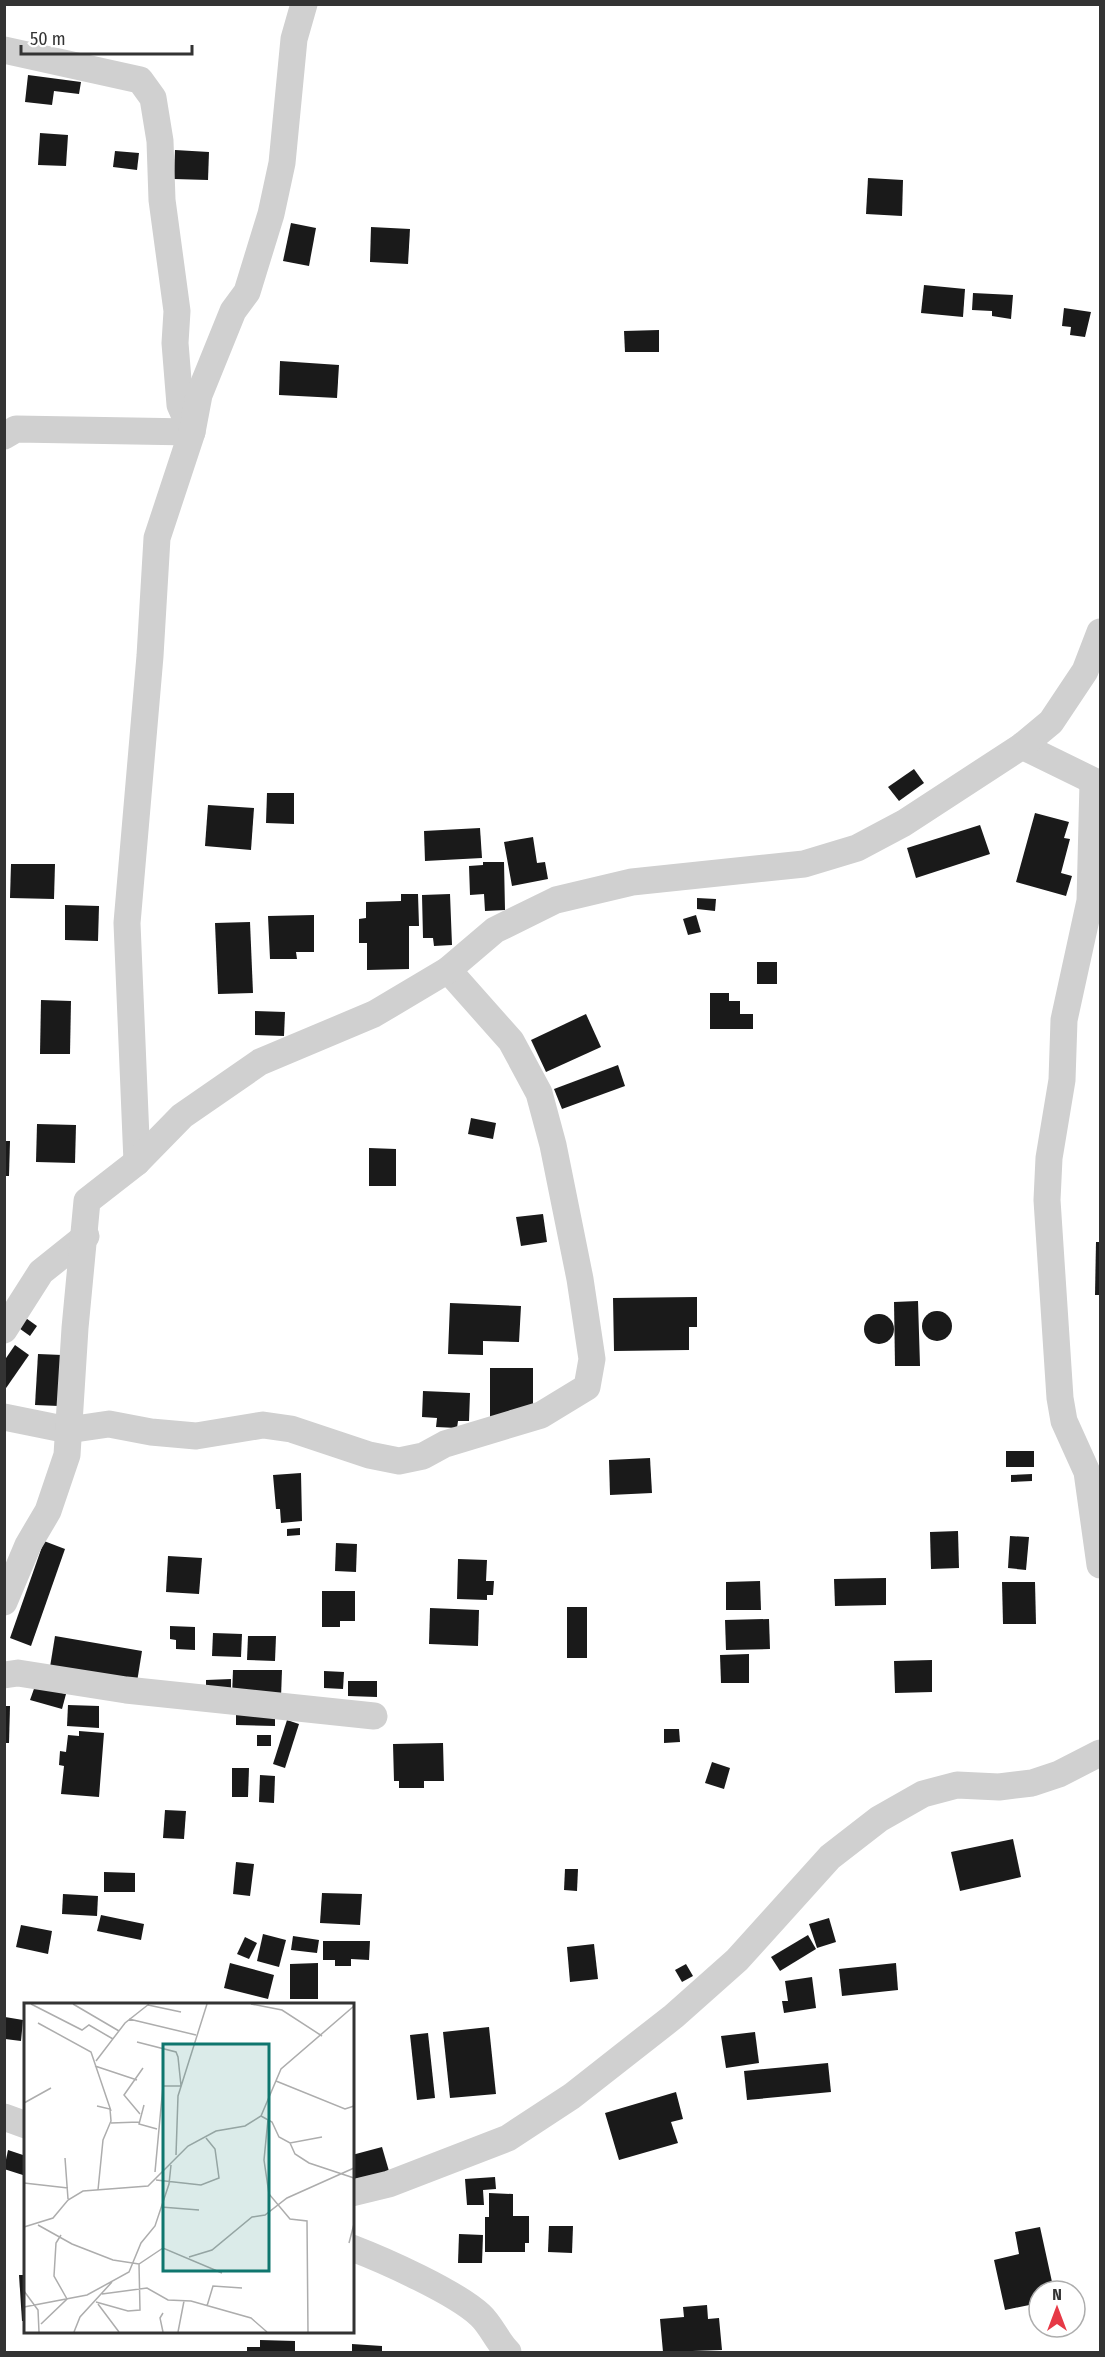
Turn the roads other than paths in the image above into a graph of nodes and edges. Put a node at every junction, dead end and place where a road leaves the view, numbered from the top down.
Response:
1 (304, 4) edge
2 (4, 50) edge
3 (192, 432) junction
4 (4, 436) edge
5 (1101, 632) edge
6 (1022, 746) junction
7 (1097, 783) edge
8 (448, 970) junction
9 (136, 1162) junction
10 (86, 1236) junction
11 (4, 1330) edge
12 (4, 1417) edge
13 (68, 1430) junction
14 (1101, 1565) edge
15 (4, 1602) edge
16 (4, 1675) edge
17 (374, 1716) dead end
18 (1101, 1753) edge
19 (4, 2117) edge
20 (24, 2124) edge
21 (354, 2193) edge
22 (354, 2249) edge
23 (508, 2352) edge

1 - 3 street
2 - 3 street
3 - 4 street
3 - 9 street
5 - 6 street
6 - 7 street
6 - 8 street
7 - 14 street
8 - 9 street
8 - 13 street
9 - 10 street
10 - 11 street
10 - 13 street
12 - 13 street
13 - 15 street
16 - 17 street
18 - 21 street
19 - 20 street
22 - 23 street

